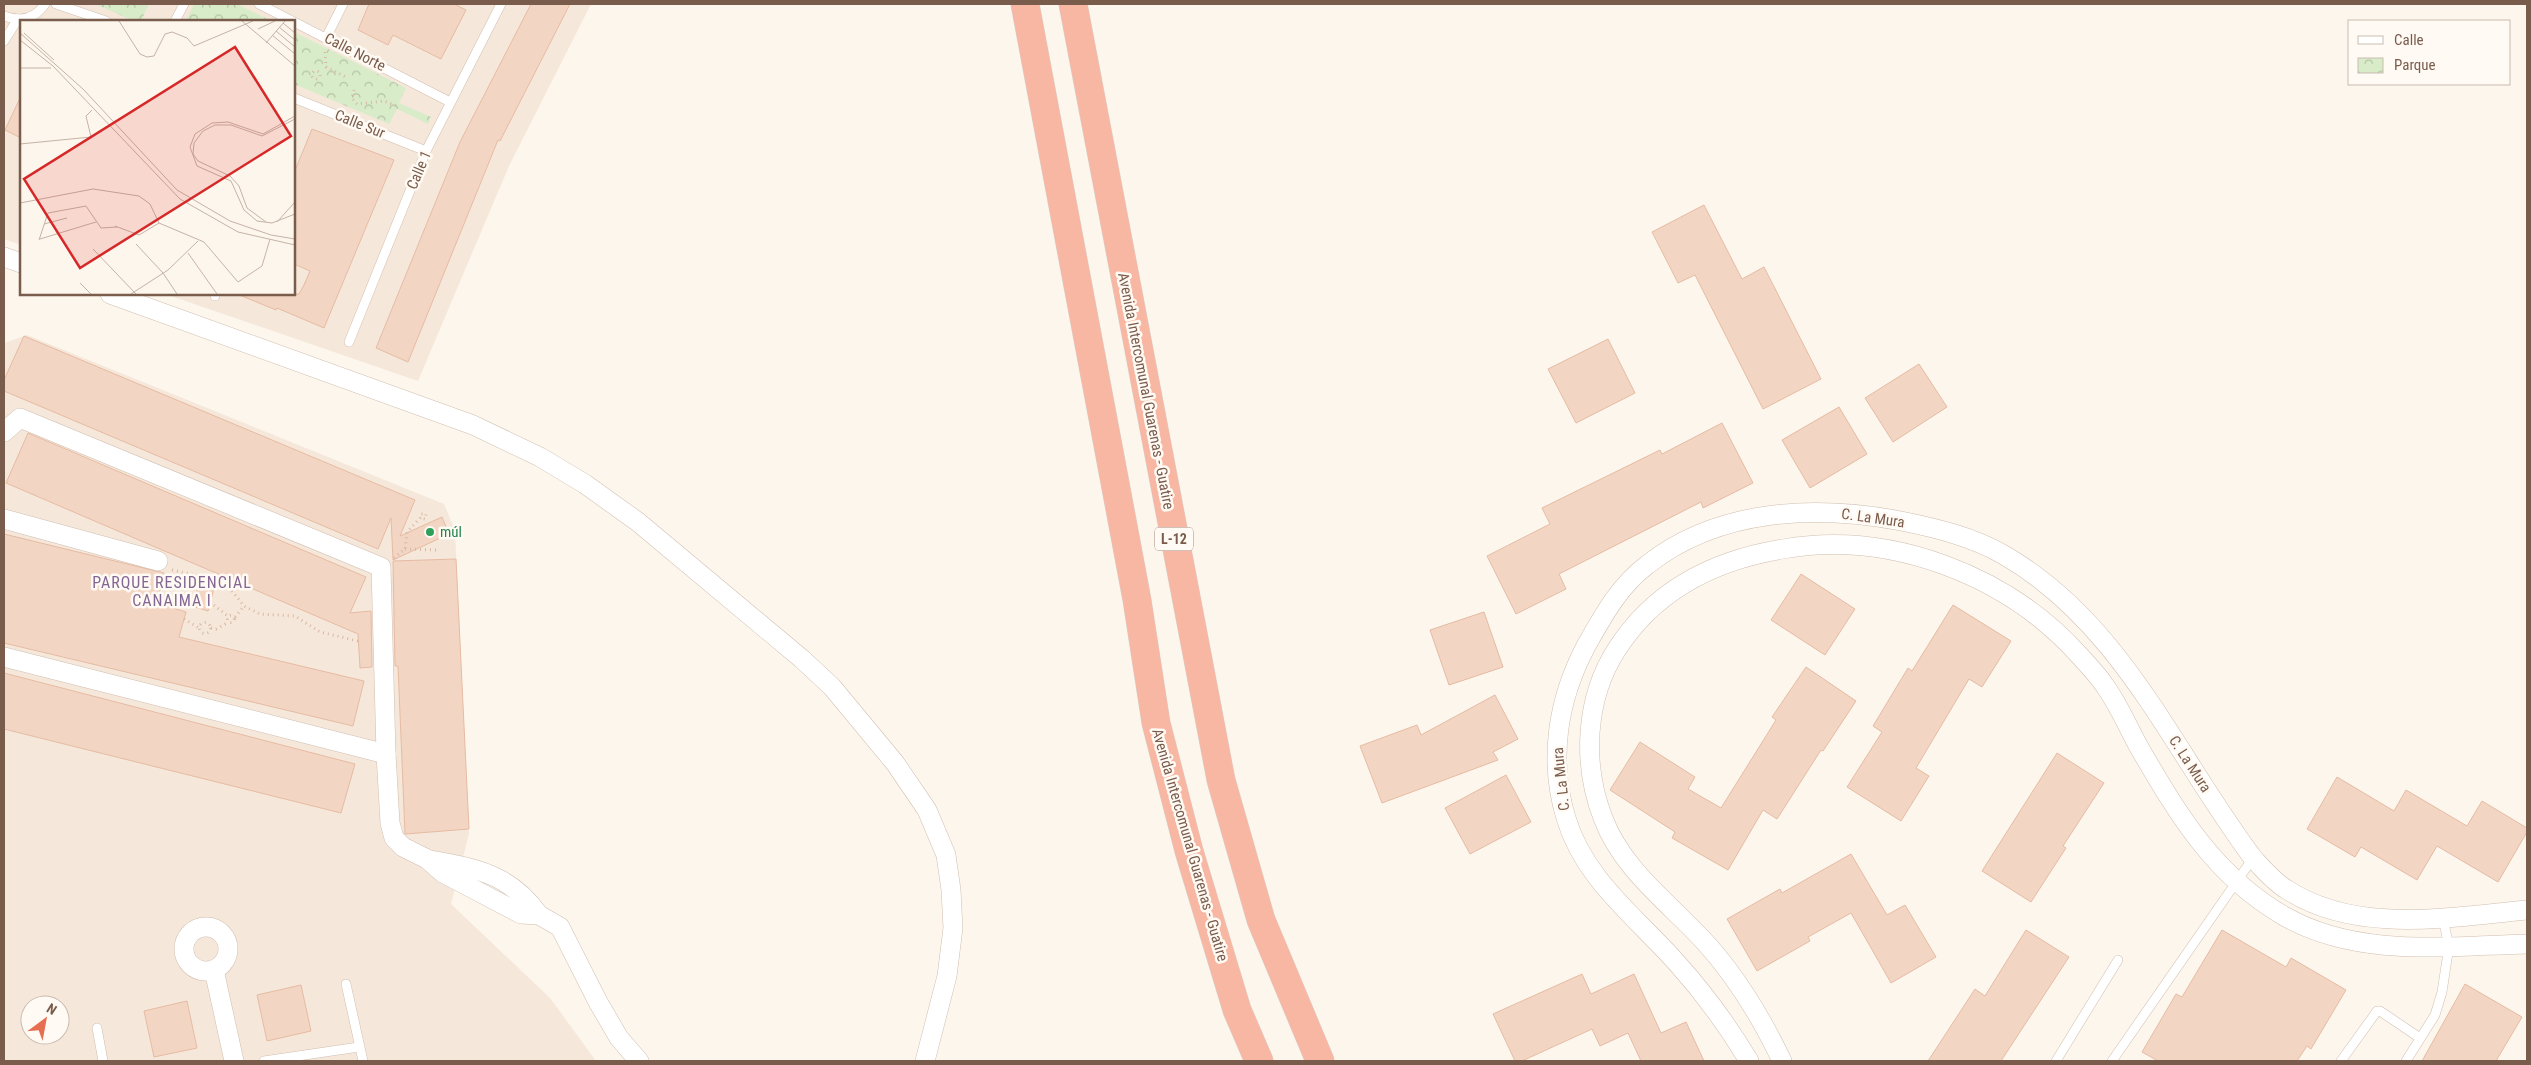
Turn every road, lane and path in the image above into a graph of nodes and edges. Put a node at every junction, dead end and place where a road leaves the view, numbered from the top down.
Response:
1 (45, 4) edge
2 (56, 4) edge
3 (184, 4) edge
4 (259, 4) edge
5 (343, 4) edge
6 (501, 4) edge
7 (1025, 4) edge
8 (1074, 4) edge
9 (4, 16) edge
10 (18, 20) junction
11 (103, 20) edge
12 (176, 20) edge
13 (291, 20) edge
14 (295, 22) edge
15 (326, 38) junction
16 (4, 41) edge
17 (325, 48) dead end
18 (326, 67) junction
19 (319, 73) dead end
20 (346, 77) dead end
21 (354, 90) dead end
22 (295, 99) edge
23 (450, 102) junction
24 (397, 106) dead end
25 (426, 151) junction
26 (4, 256) edge
27 (20, 263) edge
28 (113, 295) edge
29 (349, 342) dead end
30 (4, 432) edge
31 (420, 518) dead end
32 (4, 519) edge
33 (405, 549) junction
34 (438, 550) dead end
35 (158, 561) joint
36 (381, 567) junction
37 (210, 602) dead end
38 (244, 606) junction
39 (229, 617) junction
40 (235, 617) junction
41 (184, 619) dead end
42 (229, 622) junction
43 (199, 628) junction
44 (211, 628) junction
45 (358, 641) dead end
46 (4, 656) edge
47 (386, 754) junction
48 (2253, 858) junction
49 (2235, 882) junction
50 (2527, 910) edge
51 (2443, 918) junction
52 (2527, 944) edge
53 (2449, 946) junction
54 (2118, 960) dead end
55 (214, 970) dead end
56 (346, 984) dead end
57 (97, 1028) dead end
58 (2420, 1038) junction
59 (360, 1047) junction
60 (103, 1061) edge
61 (234, 1061) edge
62 (264, 1061) edge
63 (363, 1061) edge
64 (639, 1061) edge
65 (925, 1061) edge
66 (1259, 1061) edge
67 (1320, 1061) edge
68 (1749, 1061) edge
69 (1782, 1061) edge
70 (2056, 1061) edge
71 (2112, 1061) edge
72 (2341, 1061) edge
73 (2406, 1061) edge

1 - 10 lane
2 - 11 lane
3 - 12 lane
4 - 13 lane, Calle Norte
5 - 15 lane
6 - 23 lane, Calle 1
7 - 66 highway, Avenida Intercomunal Guarenas - Guatire
8 - 67 highway, Avenida Intercomunal Guarenas - Guatire / L-12
9 - 10 lane
10 - 16 lane
14 - 15 lane, Calle Norte
15 - 23 lane, Calle Norte
17 - 18 path
18 - 19 path
18 - 20 path
21 - 24 path
22 - 25 lane, Calle Sur
23 - 25 lane, Calle 1
25 - 29 lane, Calle 1
26 - 27 street
28 - 65 street
30 - 36 street
31 - 33 path
32 - 35 street
33 - 34 path
33 - 36 path
35 - 38 path
36 - 47 street
37 - 39 path
38 - 40 path
38 - 45 path
39 - 40 path
39 - 42 path
40 - 42 path
41 - 43 path
42 - 44 path
43 - 44 path
43 - 44 path
46 - 47 street
47 - 64 street
48 - 49 lane
48 - 51 street, C. La Mura
48 - 68 street, C. La Mura
49 - 53 street
49 - 69 street
49 - 71 lane
50 - 51 street, C. La Mura
51 - 53 lane
52 - 53 street
53 - 58 lane
54 - 70 lane
55 - 61 street
56 - 59 lane
57 - 60 lane
58 - 72 lane
58 - 73 lane
59 - 62 lane
59 - 63 lane

